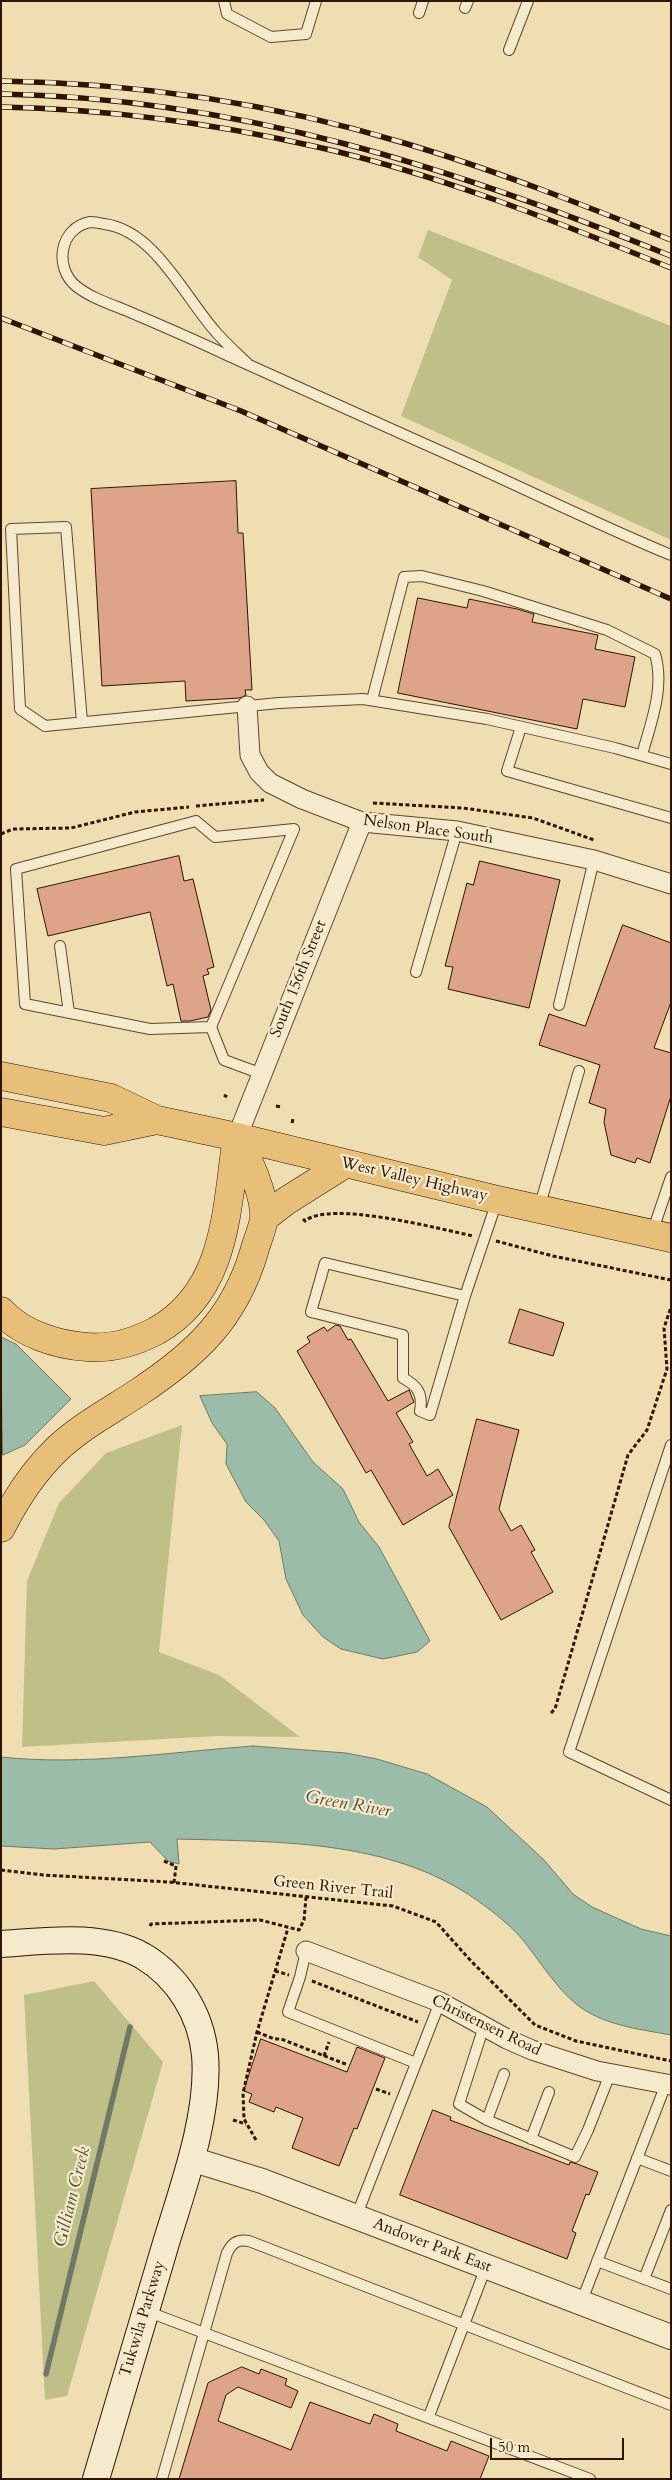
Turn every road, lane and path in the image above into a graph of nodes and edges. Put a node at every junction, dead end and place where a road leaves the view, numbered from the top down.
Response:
1 (224, 1) edge
2 (316, 1) edge
3 (423, 1) edge
4 (528, 1) edge
5 (418, 13) dead end
6 (509, 50) dead end
7 (249, 365) junction
8 (671, 555) edge
9 (372, 700) junction
10 (247, 706) junction
11 (82, 722) junction
12 (521, 727) junction
13 (642, 755) junction
14 (671, 764) edge
15 (671, 818) edge
16 (362, 822) junction
17 (13, 829) dead end
18 (457, 831) junction
19 (1, 834) edge
20 (594, 860) junction
21 (671, 884) edge
22 (60, 946) dead end
23 (416, 972) dead end
24 (559, 1005) dead end
25 (69, 1013) junction
26 (212, 1028) junction
27 (579, 1071) dead end
28 (262, 1074) junction
29 (1, 1076) edge
30 (276, 1106) dead end
31 (281, 1107) dead end
32 (1, 1112) edge
33 (158, 1120) junction
34 (237, 1137) junction
35 (345, 1164) junction
36 (671, 1177) edge
37 (498, 1200) junction
38 (539, 1209) junction
39 (264, 1218) junction
40 (661, 1236) edge
41 (465, 1296) junction
42 (671, 1307) edge
43 (1, 1311) edge
44 (671, 1445) edge
45 (1, 1528) edge
46 (551, 1713) dead end
47 (671, 1800) edge
48 (164, 1861) dead end
49 (1, 1870) edge
50 (174, 1883) junction
51 (306, 1897) junction
52 (150, 1926) dead end
53 (288, 1928) junction
54 (1, 1944) edge
55 (306, 1951) joint
56 (275, 1971) junction
57 (300, 1977) junction
58 (440, 2002) junction
59 (484, 2026) junction
60 (431, 2027) junction
61 (257, 2032) junction
62 (331, 2039) dead end
63 (324, 2056) junction
64 (671, 2060) edge
65 (416, 2063) junction
66 (348, 2065) dead end
67 (504, 2074) dead end
68 (610, 2074) junction
69 (668, 2085) edge
70 (376, 2089) dead end
71 (549, 2092) dead end
72 (393, 2096) dead end
73 (233, 2120) dead end
74 (487, 2120) junction
75 (246, 2124) junction
76 (531, 2139) junction
77 (256, 2140) dead end
78 (637, 2158) junction
79 (191, 2159) junction
80 (671, 2170) edge
81 (671, 2210) edge
82 (356, 2217) junction
83 (597, 2261) junction
84 (486, 2266) junction
85 (644, 2279) junction
86 (671, 2289) edge
87 (581, 2303) junction
88 (146, 2311) junction
89 (464, 2325) junction
90 (205, 2332) junction
91 (671, 2337) edge
92 (671, 2405) edge
93 (429, 2416) junction
94 (96, 2479) edge
95 (162, 2479) edge
96 (590, 2479) edge

1 - 2 lane
3 - 5 lane
4 - 6 lane
7 - 7 lane
7 - 8 lane
9 - 10 lane
9 - 12 lane
9 - 13 lane
10 - 11 lane
10 - 16 street, Nelson Place South
11 - 11 lane
12 - 13 lane
12 - 15 lane
13 - 14 lane
16 - 18 street, Nelson Place South
16 - 28 street, South 156th Street
17 - 19 path
18 - 20 street, Nelson Place South
18 - 23 lane
20 - 21 street, Nelson Place South
20 - 24 lane
22 - 25 lane
25 - 26 lane
25 - 26 lane
26 - 28 lane
27 - 38 lane
28 - 34 street, South 156th Street
29 - 33 main road, West Valley Highway
30 - 31 path
32 - 33 main road, West Valley Highway
33 - 34 main road, West Valley Highway
34 - 35 main road, West Valley Highway
34 - 39 main road
34 - 43 main road
35 - 37 main road, West Valley Highway
35 - 39 main road
36 - 40 lane
37 - 38 main road, West Valley Highway
37 - 41 lane
38 - 40 main road, West Valley Highway
39 - 45 main road
41 - 41 lane
42 - 46 path
44 - 47 lane
48 - 50 path
49 - 50 path, Green River Trail
50 - 51 path, Green River Trail
51 - 53 path
51 - 64 path, Green River Trail
52 - 53 path
53 - 56 path
54 - 79 main road, Tukwila Parkway
55 - 57 lane
55 - 58 street, Christensen Road
56 - 57 path
56 - 61 path
57 - 60 path
57 - 65 lane
58 - 59 street, Christensen Road
58 - 60 lane
59 - 68 street, Christensen Road
59 - 74 lane
60 - 65 lane
61 - 63 path
61 - 75 path
62 - 63 path
63 - 66 path
65 - 82 lane
67 - 74 lane
68 - 69 street, Christensen Road
68 - 76 lane
69 - 78 lane
70 - 72 path
71 - 76 lane
73 - 75 path
74 - 76 lane
75 - 77 path
78 - 80 lane
78 - 83 lane
79 - 82 street, Andover Park East
79 - 88 main road, Tukwila Parkway
81 - 85 lane
82 - 84 street, Andover Park East
83 - 85 lane
83 - 87 lane
84 - 87 street, Andover Park East
84 - 89 lane
85 - 86 lane
87 - 91 street, Andover Park East
88 - 90 lane
88 - 94 main road, Tukwila Parkway
89 - 90 lane
89 - 92 lane
89 - 93 lane
90 - 93 lane
90 - 95 lane
93 - 96 lane

